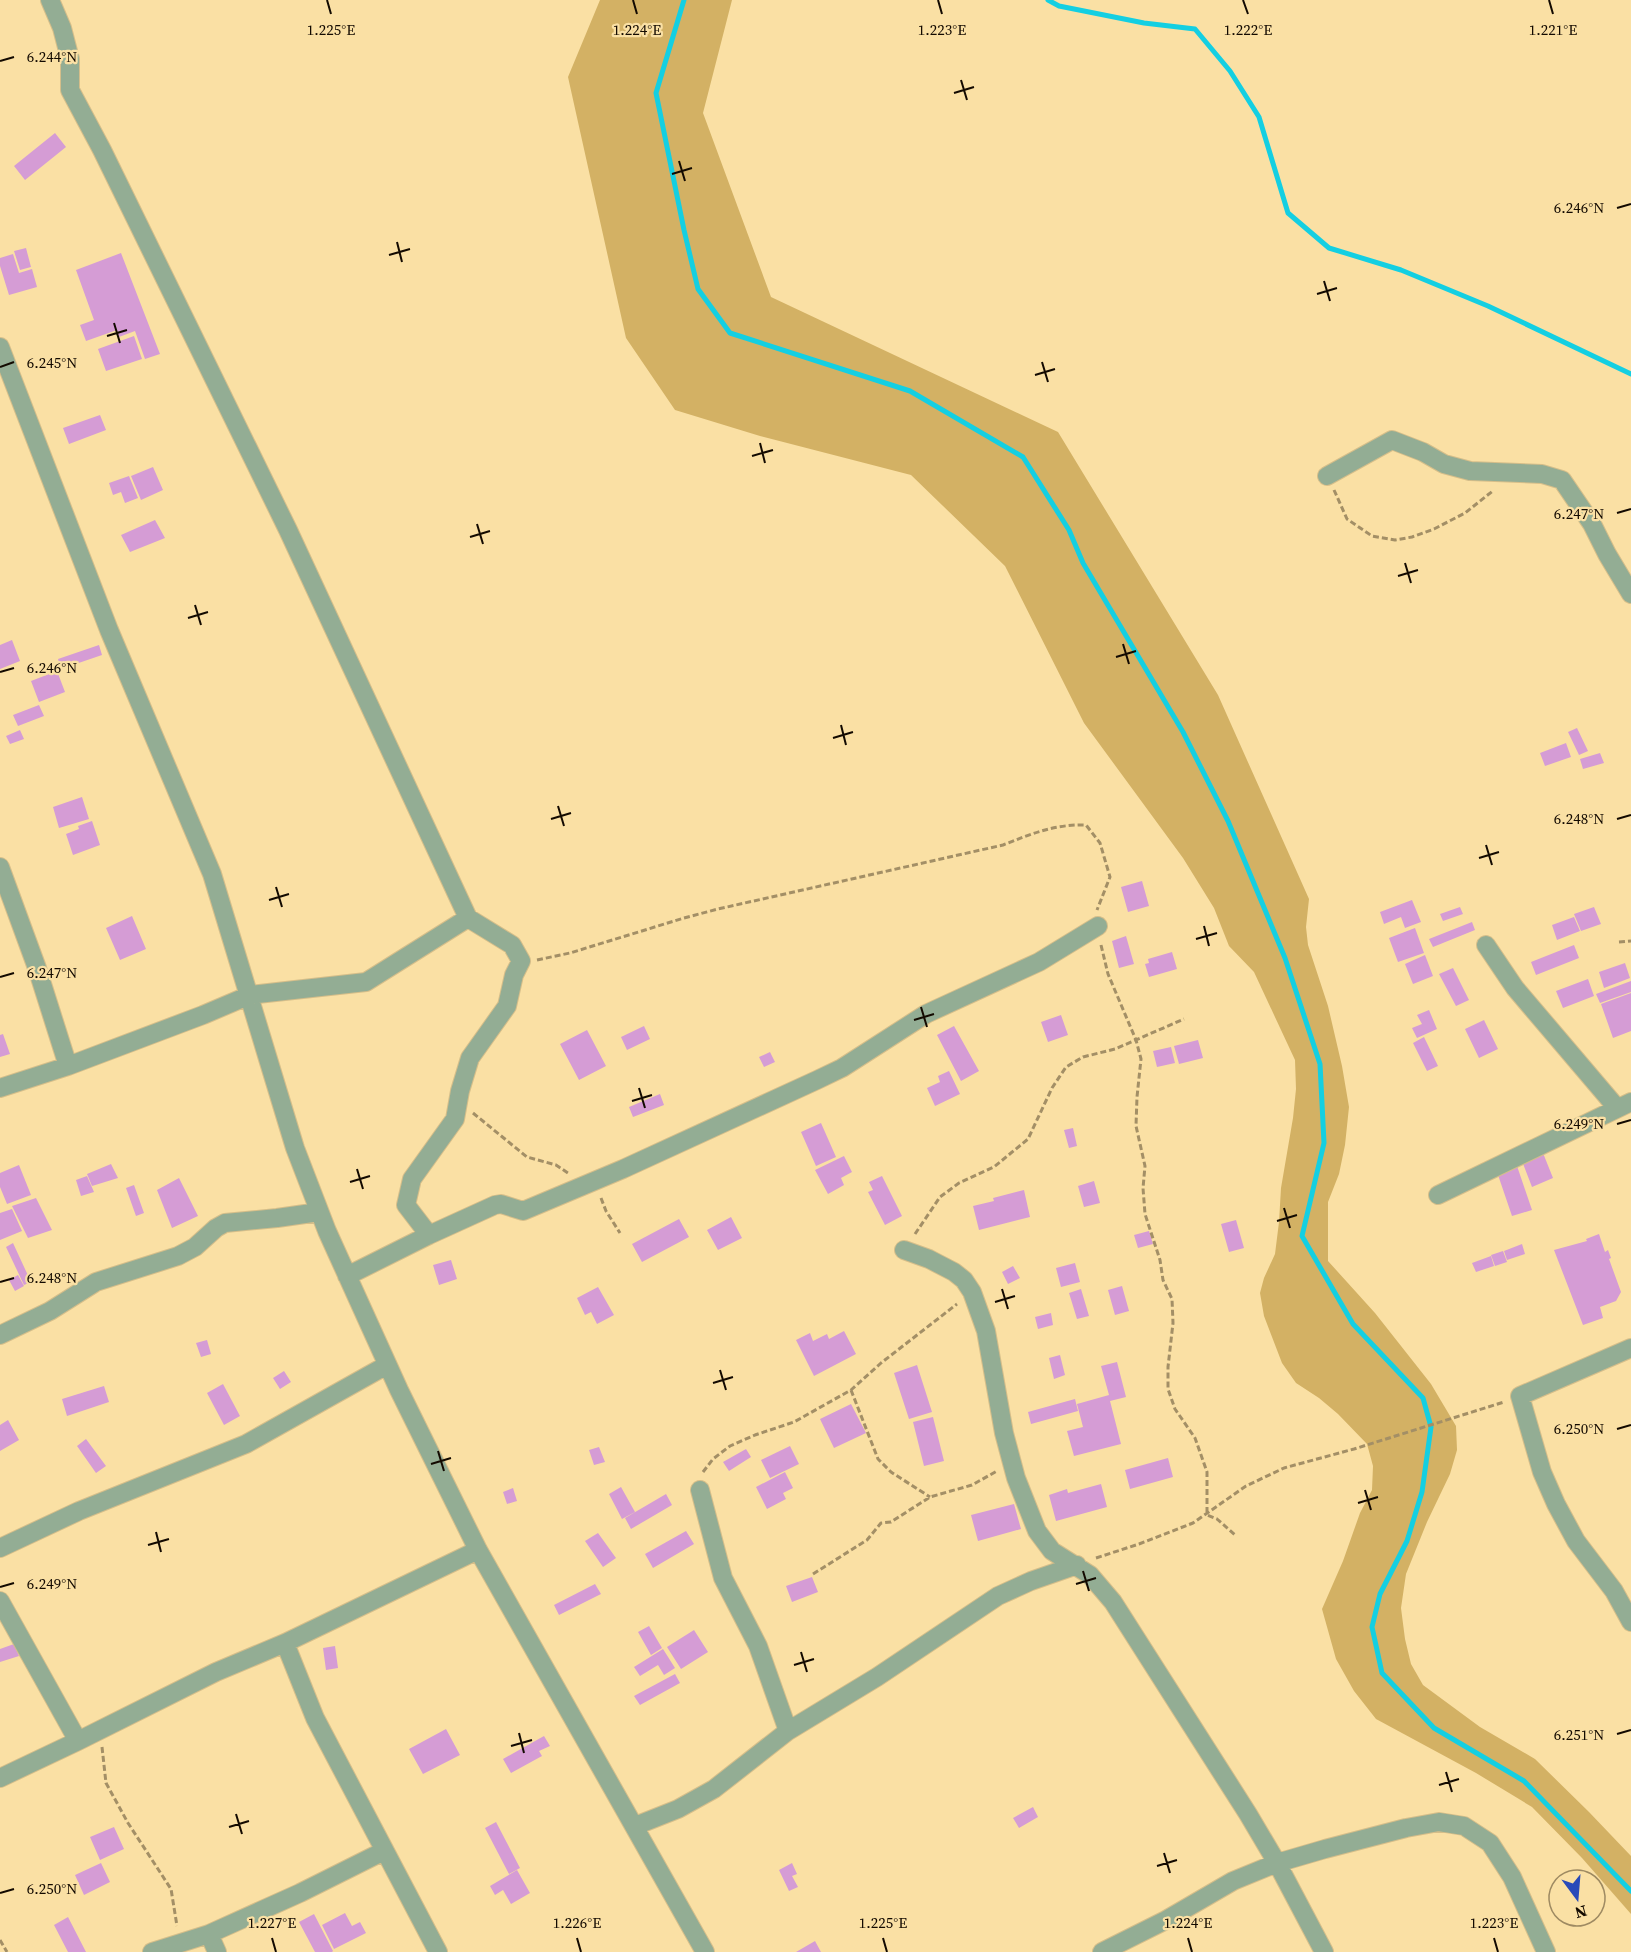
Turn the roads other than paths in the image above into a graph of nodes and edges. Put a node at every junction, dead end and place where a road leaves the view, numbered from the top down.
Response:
1 (50, 0) edge
2 (0, 346) edge
3 (1327, 476) road end
4 (1631, 594) edge
5 (0, 867) edge
6 (468, 918) junction
7 (1098, 926) road end
8 (1486, 945) dead end
9 (250, 995) junction
10 (68, 1066) junction
11 (0, 1088) edge
12 (1624, 1105) edge
13 (1438, 1195) dead end
14 (319, 1212) junction
15 (429, 1235) junction
16 (904, 1250) road end
17 (347, 1276) junction
18 (0, 1335) edge
19 (1631, 1348) edge
20 (387, 1365) junction
21 (700, 1490) road end
22 (0, 1548) edge
23 (478, 1550) junction
24 (1077, 1565) junction
25 (0, 1601) edge
26 (1631, 1622) edge
27 (285, 1643) junction
28 (788, 1731) junction
29 (78, 1742) junction
30 (0, 1778) edge
31 (635, 1826) junction
32 (384, 1851) junction
33 (1277, 1863) junction
34 (209, 1934) junction
35 (152, 1952) edge
36 (217, 1952) edge
37 (438, 1952) edge
38 (705, 1952) edge
39 (1102, 1952) edge
40 (1324, 1952) edge
41 (1546, 1952) edge

1 - 6 street
2 - 9 street
3 - 4 street
5 - 10 street
6 - 9 street
6 - 15 street
7 - 15 street
8 - 12 street
9 - 10 street
9 - 14 street
10 - 11 street
12 - 13 street
14 - 17 street
14 - 18 street
15 - 17 street
16 - 24 street
17 - 20 street
19 - 26 street
20 - 22 street
20 - 23 street
21 - 28 street
23 - 27 street
23 - 31 street
24 - 28 street
24 - 33 street
25 - 29 street
27 - 29 street
27 - 32 street
28 - 31 street
29 - 30 street
31 - 38 street
32 - 34 street
32 - 37 street
33 - 39 street
33 - 40 street
33 - 41 street
34 - 35 street
34 - 36 street

